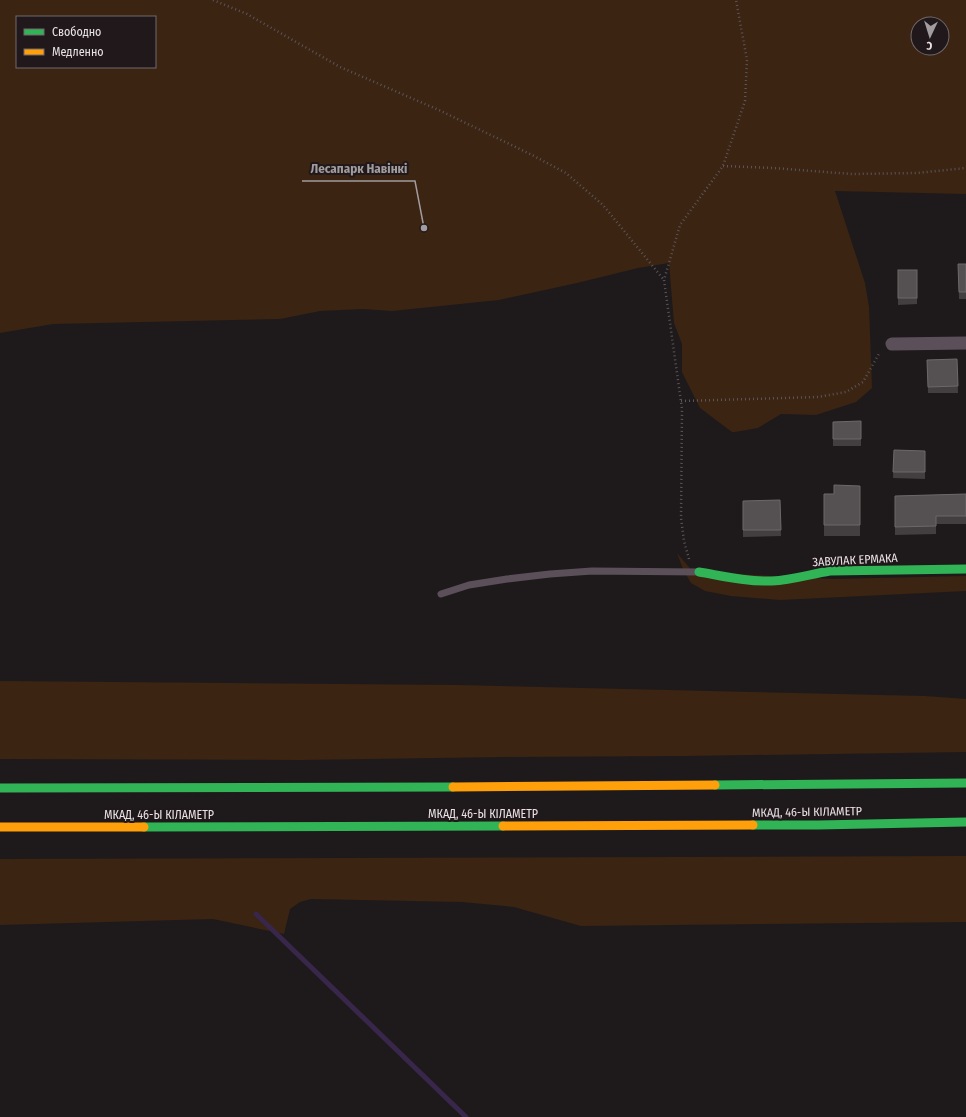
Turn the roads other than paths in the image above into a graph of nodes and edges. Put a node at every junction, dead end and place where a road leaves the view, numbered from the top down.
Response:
1 (966, 343) edge
2 (892, 344) road end
3 (966, 569) edge
4 (699, 572) joint
5 (441, 594) dead end
6 (966, 783) edge
7 (0, 788) edge
8 (966, 822) edge
9 (0, 827) edge

1 - 2 street
3 - 4 main road, ЗАВУЛАК ЕРМАКА
4 - 5 lane
6 - 7 main road
8 - 9 main road, МКАД, 46-Ы КІЛАМЕТР

